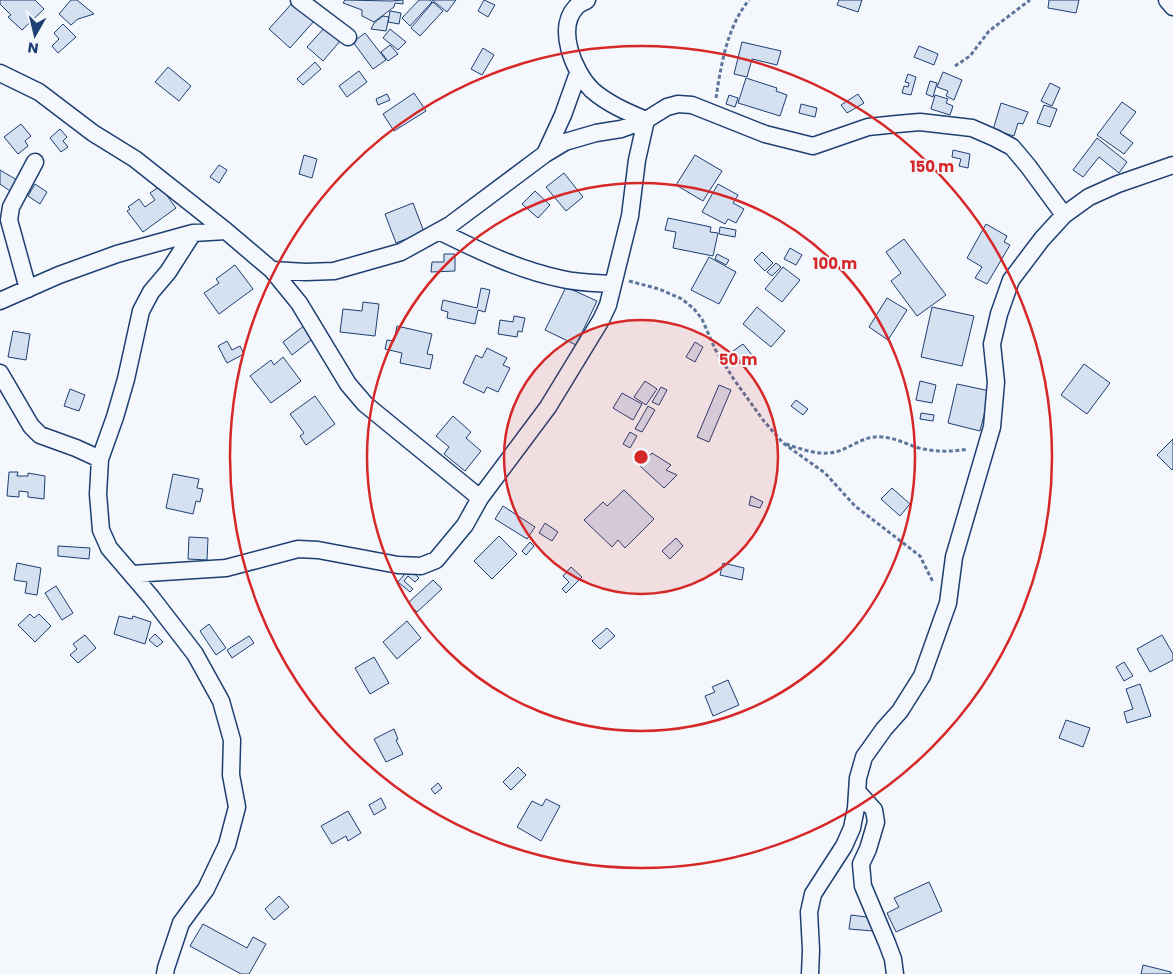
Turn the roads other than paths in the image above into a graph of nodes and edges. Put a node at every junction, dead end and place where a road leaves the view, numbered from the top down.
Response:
1 (299, 0) edge
2 (587, 0) edge
3 (1168, 0) edge
4 (1173, 7) edge
5 (348, 37) dead end
6 (578, 73) junction
7 (0, 74) edge
8 (646, 120) junction
9 (545, 154) junction
10 (35, 162) dead end
11 (1173, 165) edge
12 (1064, 215) junction
13 (226, 231) junction
14 (439, 231) junction
15 (193, 233) junction
16 (272, 270) junction
17 (614, 280) junction
18 (28, 289) junction
19 (0, 300) edge
20 (0, 373) edge
21 (100, 459) junction
22 (480, 498) junction
23 (132, 574) junction
24 (857, 791) junction
25 (165, 974) edge
26 (810, 974) edge
27 (894, 974) edge

1 - 5 street
2 - 6 street
3 - 4 street
6 - 8 street
6 - 9 street
7 - 13 street
8 - 9 street
8 - 12 street
8 - 17 street
9 - 14 street
10 - 18 street
11 - 12 street
12 - 24 street
13 - 15 street
13 - 16 street
14 - 16 street
14 - 17 street
15 - 18 street
15 - 21 street
16 - 22 street
17 - 22 street
18 - 19 street
20 - 21 street
21 - 23 street
22 - 23 street
23 - 25 street
24 - 26 street
24 - 27 street

